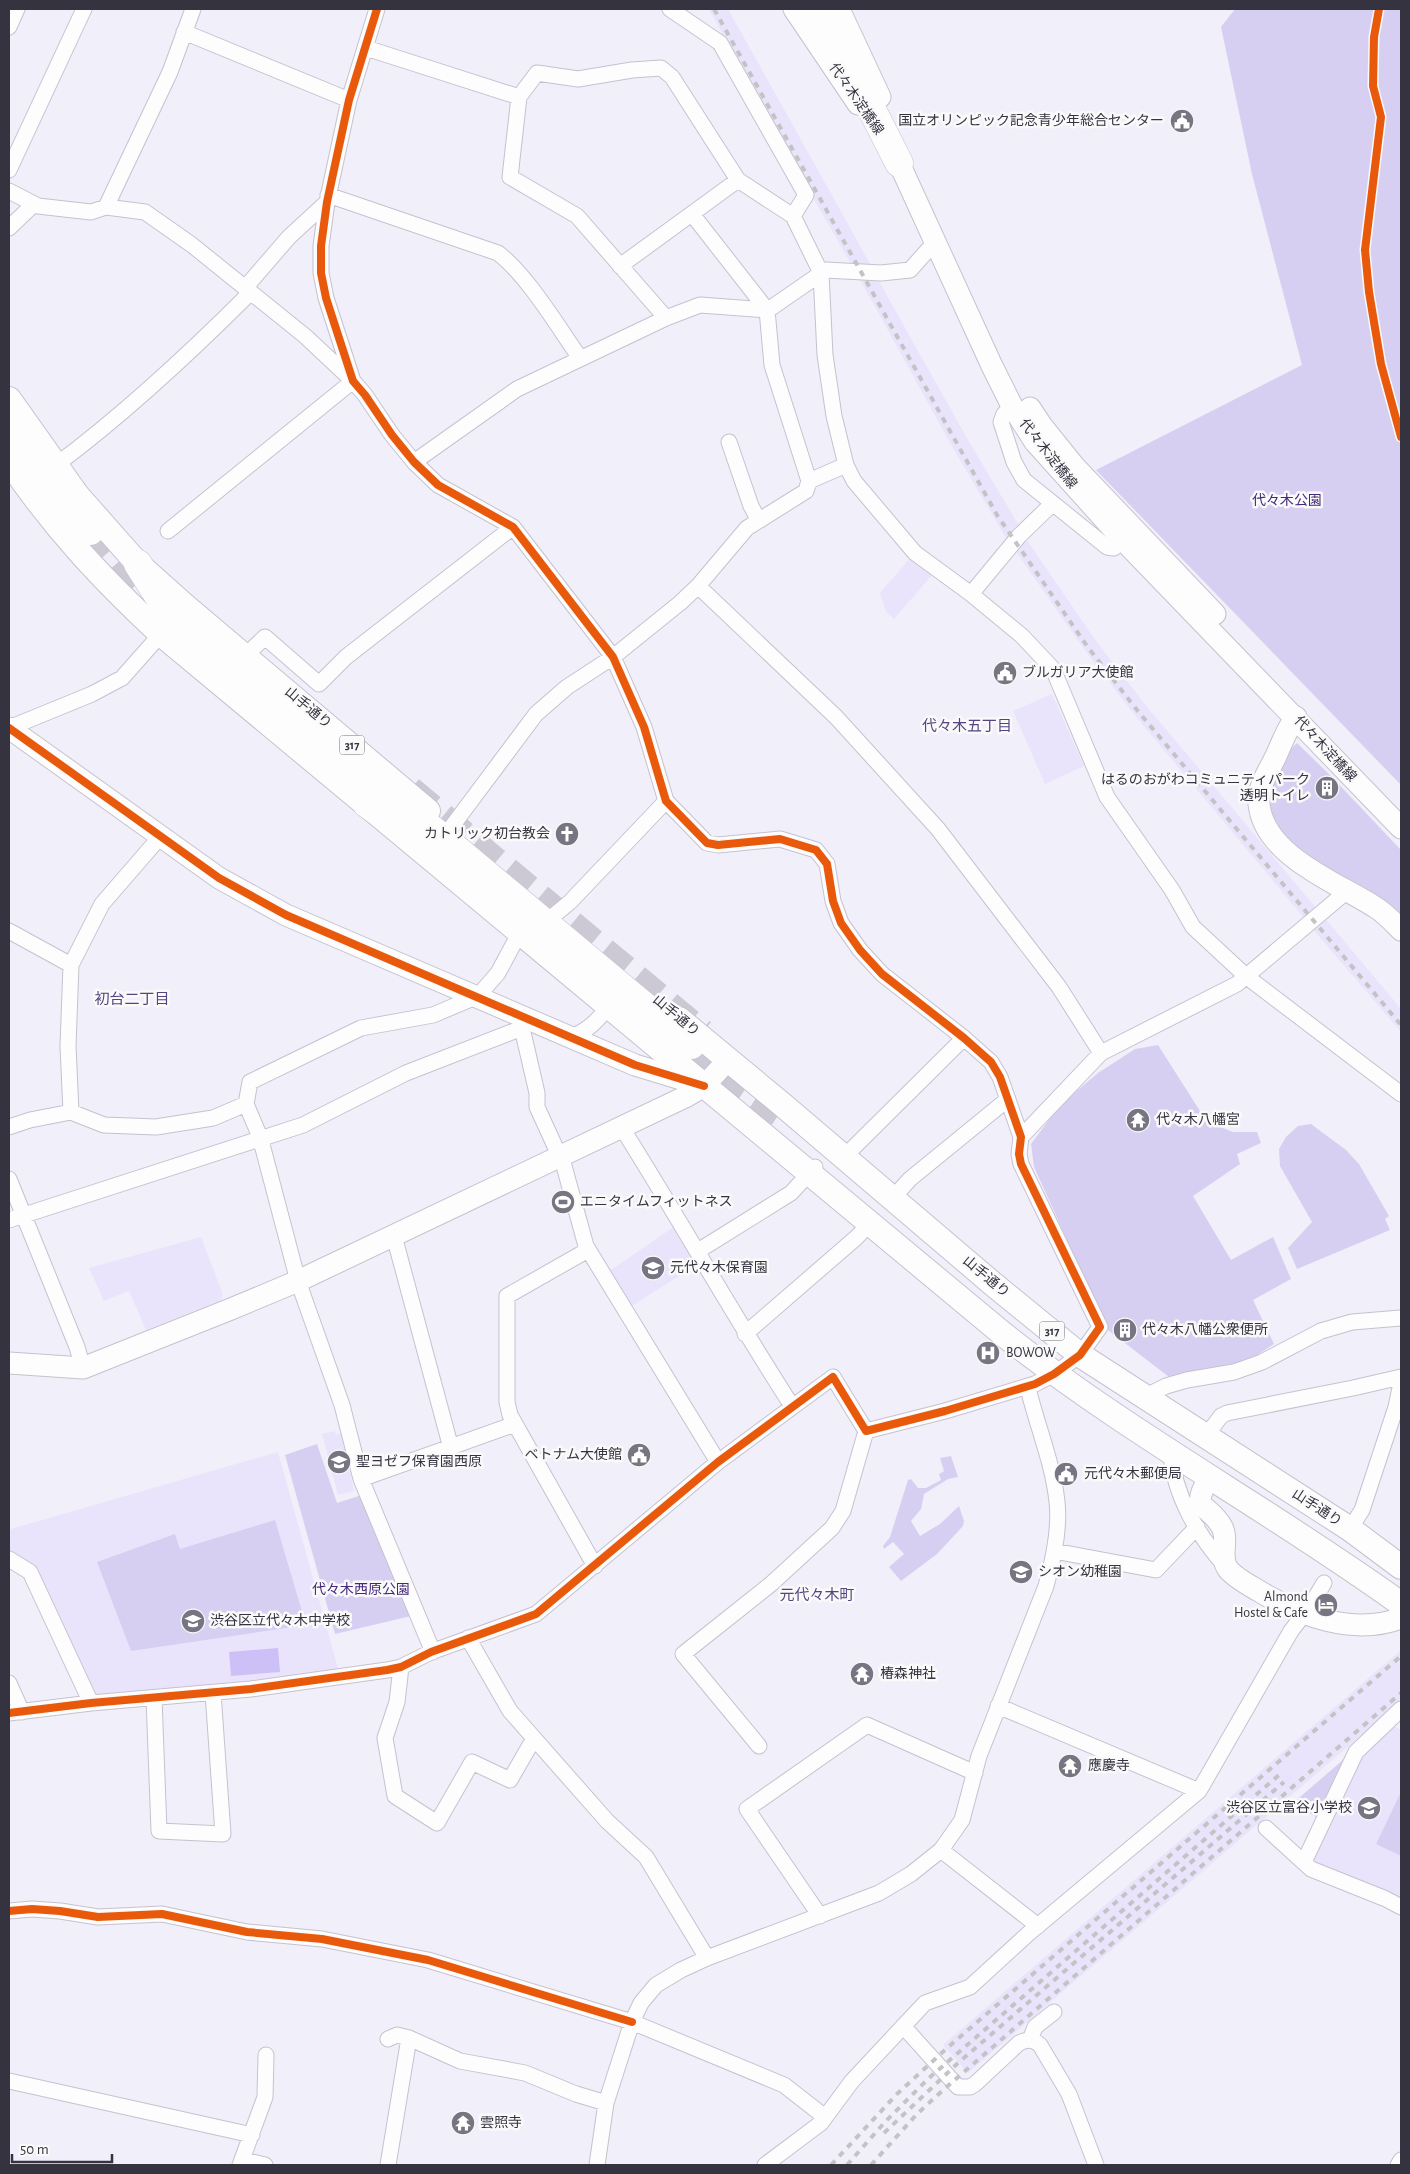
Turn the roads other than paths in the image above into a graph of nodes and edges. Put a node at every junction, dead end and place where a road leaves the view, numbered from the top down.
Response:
1 (17, 9) edge
2 (84, 9) edge
3 (193, 9) edge
4 (377, 9) edge
5 (670, 9) edge
6 (794, 9) edge
7 (821, 9) edge
8 (839, 9) edge
9 (9, 27) edge
10 (184, 32) junction
11 (366, 48) junction
12 (520, 97) junction
13 (349, 100) junction
14 (899, 163) junction
15 (9, 170) edge
16 (738, 180) junction
17 (9, 191) edge
18 (328, 198) junction
19 (34, 204) junction
20 (106, 207) junction
21 (692, 214) junction
22 (793, 216) junction
23 (9, 228) edge
24 (935, 242) junction
25 (620, 266) junction
26 (821, 273) junction
27 (248, 290) junction
28 (768, 310) junction
29 (666, 318) junction
30 (580, 358) junction
31 (353, 381) junction
32 (9, 399) edge
33 (1012, 406) junction
34 (9, 424) edge
35 (9, 440) edge
36 (729, 442) dead end
37 (9, 461) edge
38 (414, 462) junction
39 (56, 465) junction
40 (846, 465) junction
41 (809, 481) junction
42 (77, 495) junction
43 (1052, 504) junction
44 (758, 519) junction
45 (513, 527) junction
46 (168, 531) dead end
47 (1129, 536) junction
48 (138, 564) junction
49 (95, 571) junction
50 (698, 586) junction
51 (972, 594) junction
52 (161, 634) junction
53 (245, 656) junction
54 (613, 657) junction
55 (1296, 717) junction
56 (9, 728) edge
57 (666, 801) junction
58 (367, 804) junction
59 (1401, 810) edge
60 (1401, 828) edge
61 (450, 829) junction
62 (160, 837) junction
63 (1346, 892) junction
64 (553, 916) junction
65 (1401, 930) edge
66 (9, 932) edge
67 (520, 932) junction
68 (71, 965) junction
69 (1247, 977) junction
70 (478, 996) junction
71 (609, 1006) junction
72 (525, 1023) junction
73 (571, 1037) junction
74 (964, 1038) junction
75 (1101, 1053) junction
76 (728, 1060) junction
77 (704, 1086) junction
78 (1401, 1094) edge
79 (1008, 1099) junction
80 (246, 1104) junction
81 (784, 1106) junction
82 (70, 1112) junction
83 (9, 1127) edge
84 (622, 1128) junction
85 (260, 1137) junction
86 (1021, 1137) junction
87 (559, 1157) junction
88 (844, 1157) junction
89 (813, 1169) junction
90 (9, 1179) edge
91 (892, 1199) junction
92 (24, 1215) junction
93 (864, 1217) junction
94 (9, 1220) edge
95 (394, 1236) junction
96 (950, 1247) junction
97 (588, 1250) junction
98 (698, 1251) junction
99 (298, 1281) junction
100 (1401, 1318) edge
101 (746, 1334) junction
102 (1003, 1334) junction
103 (1080, 1355) junction
104 (9, 1363) edge
105 (83, 1368) junction
106 (1054, 1374) junction
107 (1401, 1377) edge
108 (1401, 1383) edge
109 (1028, 1388) junction
110 (1144, 1397) junction
111 (792, 1406) junction
112 (515, 1424) junction
113 (866, 1431) junction
114 (1206, 1436) junction
115 (451, 1448) junction
116 (1171, 1451) junction
117 (718, 1462) junction
118 (1210, 1477) junction
119 (361, 1480) junction
120 (1197, 1527) junction
121 (1350, 1530) junction
122 (1054, 1551) junction
123 (9, 1559) edge
124 (595, 1566) junction
125 (1227, 1568) junction
126 (1401, 1568) edge
127 (1324, 1583) dead end
128 (1398, 1607) edge
129 (1304, 1613) junction
130 (468, 1638) junction
131 (433, 1652) junction
132 (401, 1667) junction
133 (9, 1683) edge
134 (213, 1692) junction
135 (154, 1698) junction
136 (91, 1703) junction
137 (998, 1706) junction
138 (1401, 1709) edge
139 (15, 1713) edge
140 (533, 1740) junction
141 (759, 1746) dead end
142 (975, 1773) junction
143 (1199, 1792) junction
144 (1266, 1828) dead end
145 (941, 1850) junction
146 (1304, 1862) junction
147 (1401, 1907) edge
148 (9, 1911) edge
149 (820, 1916) junction
150 (1038, 1926) junction
151 (707, 1958) junction
152 (1054, 2012) dead end
153 (632, 2022) junction
154 (903, 2026) junction
155 (388, 2038) dead end
156 (409, 2038) junction
157 (1030, 2040) junction
158 (266, 2055) dead end
159 (9, 2081) edge
160 (606, 2103) junction
161 (825, 2118) junction
162 (252, 2135) junction
163 (1401, 2160) edge
164 (242, 2162) edge
165 (265, 2165) edge
166 (388, 2165) edge
167 (597, 2165) edge
168 (764, 2165) edge
169 (1096, 2165) edge
170 (1398, 2165) edge

1 - 9 street
2 - 15 street
3 - 10 street
4 - 11 street
5 - 22 street
6 - 14 street, 代々木淀橋線
7 - 14 highway
8 - 47 street, 代々木淀橋線
10 - 13 street
10 - 20 street
11 - 12 street
11 - 13 street
12 - 16 street
12 - 25 street
13 - 18 street
14 - 24 street, 代々木淀橋線
16 - 21 street
16 - 22 street
17 - 19 street
18 - 27 street
18 - 30 street
18 - 31 street
19 - 20 street
19 - 23 street
20 - 27 street
21 - 25 street
21 - 28 street
22 - 26 street
24 - 26 street
24 - 33 street, 代々木淀橋線
25 - 29 street
26 - 28 street
26 - 40 street
27 - 31 street
27 - 39 street
28 - 29 street
28 - 41 street
29 - 30 street
30 - 38 street
31 - 38 street
31 - 46 street
32 - 39 main road, 山手通り / 317
33 - 43 street
33 - 47 street, 代々木淀橋線
34 - 35 highway
36 - 44 street
37 - 49 main road, 317
38 - 45 street
39 - 42 main road, 山手通り / 317
40 - 41 street
40 - 51 street
41 - 44 street
42 - 48 main road, 山手通り / 317
42 - 49 main road
43 - 47 street
43 - 51 street
44 - 50 street
45 - 53 street
45 - 54 street
47 - 55 street, 代々木淀橋線
47 - 59 street, 代々木淀橋線
48 - 53 main road, 山手通り / 317
48 - 58 highway
49 - 52 main road, 317
50 - 54 street
50 - 75 street
51 - 69 street
52 - 56 street
52 - 58 main road, 317
53 - 61 main road, 山手通り / 317
54 - 57 street
54 - 61 street
55 - 60 street, 代々木淀橋線
55 - 63 street
56 - 62 street
57 - 64 street
57 - 74 street
58 - 67 main road, 317
61 - 64 main road, 山手通り / 317
62 - 68 street
62 - 70 street
63 - 65 street
63 - 69 street
64 - 76 main road, 山手通り / 317
66 - 68 street
67 - 70 street
67 - 71 main road, 317
68 - 82 street
69 - 75 street
69 - 78 street
70 - 72 street
70 - 80 street
71 - 73 street
71 - 77 main road, 317
72 - 73 street
72 - 85 street
72 - 87 street
73 - 77 street
74 - 79 street
74 - 88 street
75 - 86 street
76 - 77 street
76 - 81 main road, 山手通り / 317
77 - 84 street
77 - 89 main road, 317
79 - 86 street
79 - 91 street
80 - 82 street
80 - 85 street
81 - 88 main road, 山手通り / 317
81 - 89 main road
82 - 83 street
84 - 87 street
84 - 98 street
85 - 92 street
85 - 99 street
86 - 103 street
87 - 95 street
87 - 97 street
88 - 91 main road, 山手通り / 317
89 - 93 main road, 317
89 - 98 street
90 - 92 street
91 - 96 main road, 山手通り / 317
92 - 94 street
92 - 105 street
93 - 101 street
93 - 102 main road, 317
95 - 99 street
95 - 115 street
96 - 102 main road
96 - 103 main road, 山手通り / 317
97 - 112 street
97 - 117 street
98 - 101 street
99 - 105 street
99 - 119 street
100 - 110 street
101 - 111 street
102 - 106 main road, 317
103 - 106 street
103 - 110 main road, 山手通り / 317
104 - 105 street
106 - 109 street
106 - 116 main road, 317
107 - 114 street
108 - 121 street
109 - 113 street
109 - 122 street
110 - 114 main road, 山手通り / 317
111 - 113 street
111 - 117 street
112 - 115 street
112 - 124 street
113 - 141 street
114 - 121 main road, 山手通り / 317
115 - 119 street
116 - 118 main road, 317
116 - 120 street
117 - 124 street
118 - 125 street
118 - 128 main road, 317
119 - 131 street
120 - 122 street
120 - 125 street
121 - 126 main road, 山手通り / 317
122 - 137 street
123 - 136 street
124 - 130 street
125 - 129 street
127 - 129 street
128 - 129 street
129 - 143 street
130 - 131 street
130 - 140 street
131 - 132 street
132 - 134 street
132 - 140 street
133 - 139 street
134 - 135 street
134 - 135 street
135 - 136 street
136 - 139 street
137 - 142 street
137 - 143 street
138 - 146 street
140 - 151 street
142 - 145 street
142 - 149 street
143 - 150 street
144 - 146 street
145 - 149 street
145 - 150 street
146 - 147 street
148 - 153 street
149 - 151 street
150 - 154 street
151 - 153 street
152 - 157 street
153 - 160 street
153 - 161 street
154 - 157 street
154 - 161 street
155 - 156 street
156 - 160 street
156 - 166 street
157 - 169 street
158 - 162 street
159 - 162 street
160 - 167 street
161 - 168 street
162 - 164 street
163 - 170 street
164 - 165 street

